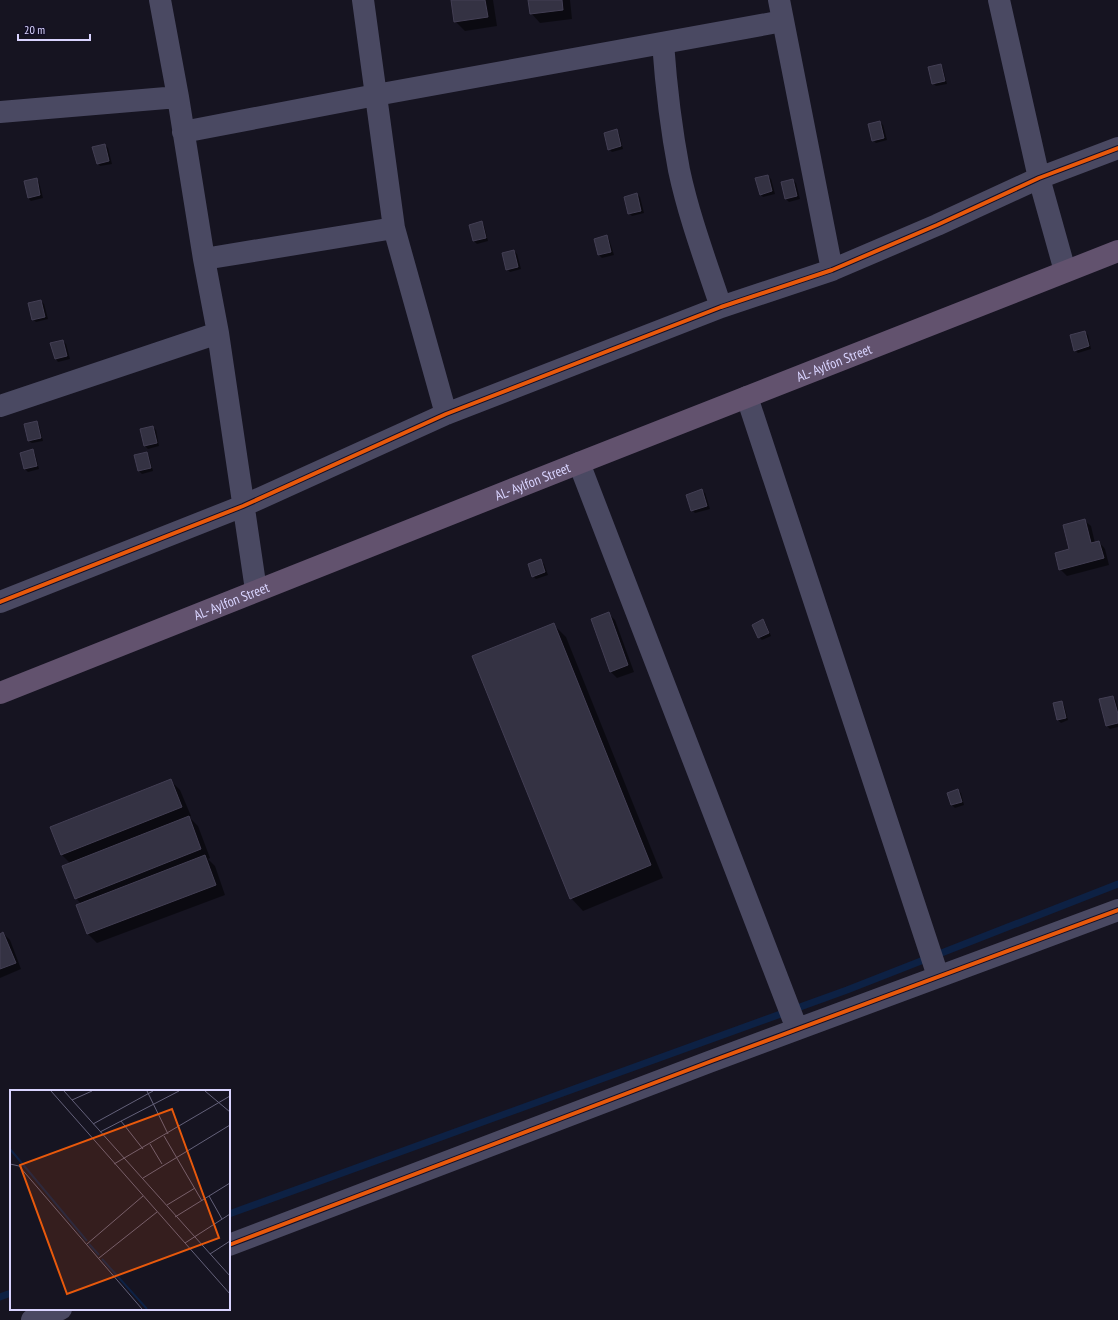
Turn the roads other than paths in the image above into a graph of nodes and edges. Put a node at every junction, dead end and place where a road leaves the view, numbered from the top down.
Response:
1 (160, 0) edge
2 (363, 0) edge
3 (999, 0) edge
4 (781, 10) edge
5 (662, 43) junction
6 (376, 95) junction
7 (178, 97) junction
8 (0, 112) edge
9 (183, 132) junction
10 (1118, 148) edge
11 (1039, 178) junction
12 (394, 228) junction
13 (1118, 251) edge
14 (204, 259) junction
15 (832, 270) junction
16 (1065, 271) junction
17 (721, 307) junction
18 (218, 333) junction
19 (747, 397) junction
20 (0, 406) edge
21 (446, 414) junction
22 (579, 463) junction
23 (244, 506) junction
24 (256, 590) junction
25 (0, 602) edge
26 (0, 693) edge
27 (1118, 910) edge
28 (938, 976) junction
29 (797, 1029) junction
30 (230, 1245) edge
31 (58, 1310) edge
32 (32, 1320) edge

1 - 7 street
2 - 6 street
3 - 11 street
4 - 5 street
4 - 15 street
5 - 6 street
5 - 17 street
6 - 9 street
6 - 12 street
7 - 8 street
7 - 9 street
9 - 14 street
10 - 11 street
11 - 15 street
11 - 16 street
12 - 14 street
12 - 21 street
13 - 16 highway, AL- Aylfon Street
14 - 18 street
15 - 17 street
16 - 19 highway, AL- Aylfon Street
17 - 21 street
18 - 20 street
18 - 23 street
19 - 22 highway, AL- Aylfon Street
19 - 28 street
21 - 23 street
22 - 24 highway, AL- Aylfon Street
22 - 29 street
23 - 24 street
23 - 25 street
24 - 26 highway, AL- Aylfon Street
27 - 28 street
28 - 29 street
29 - 30 street
31 - 32 street

